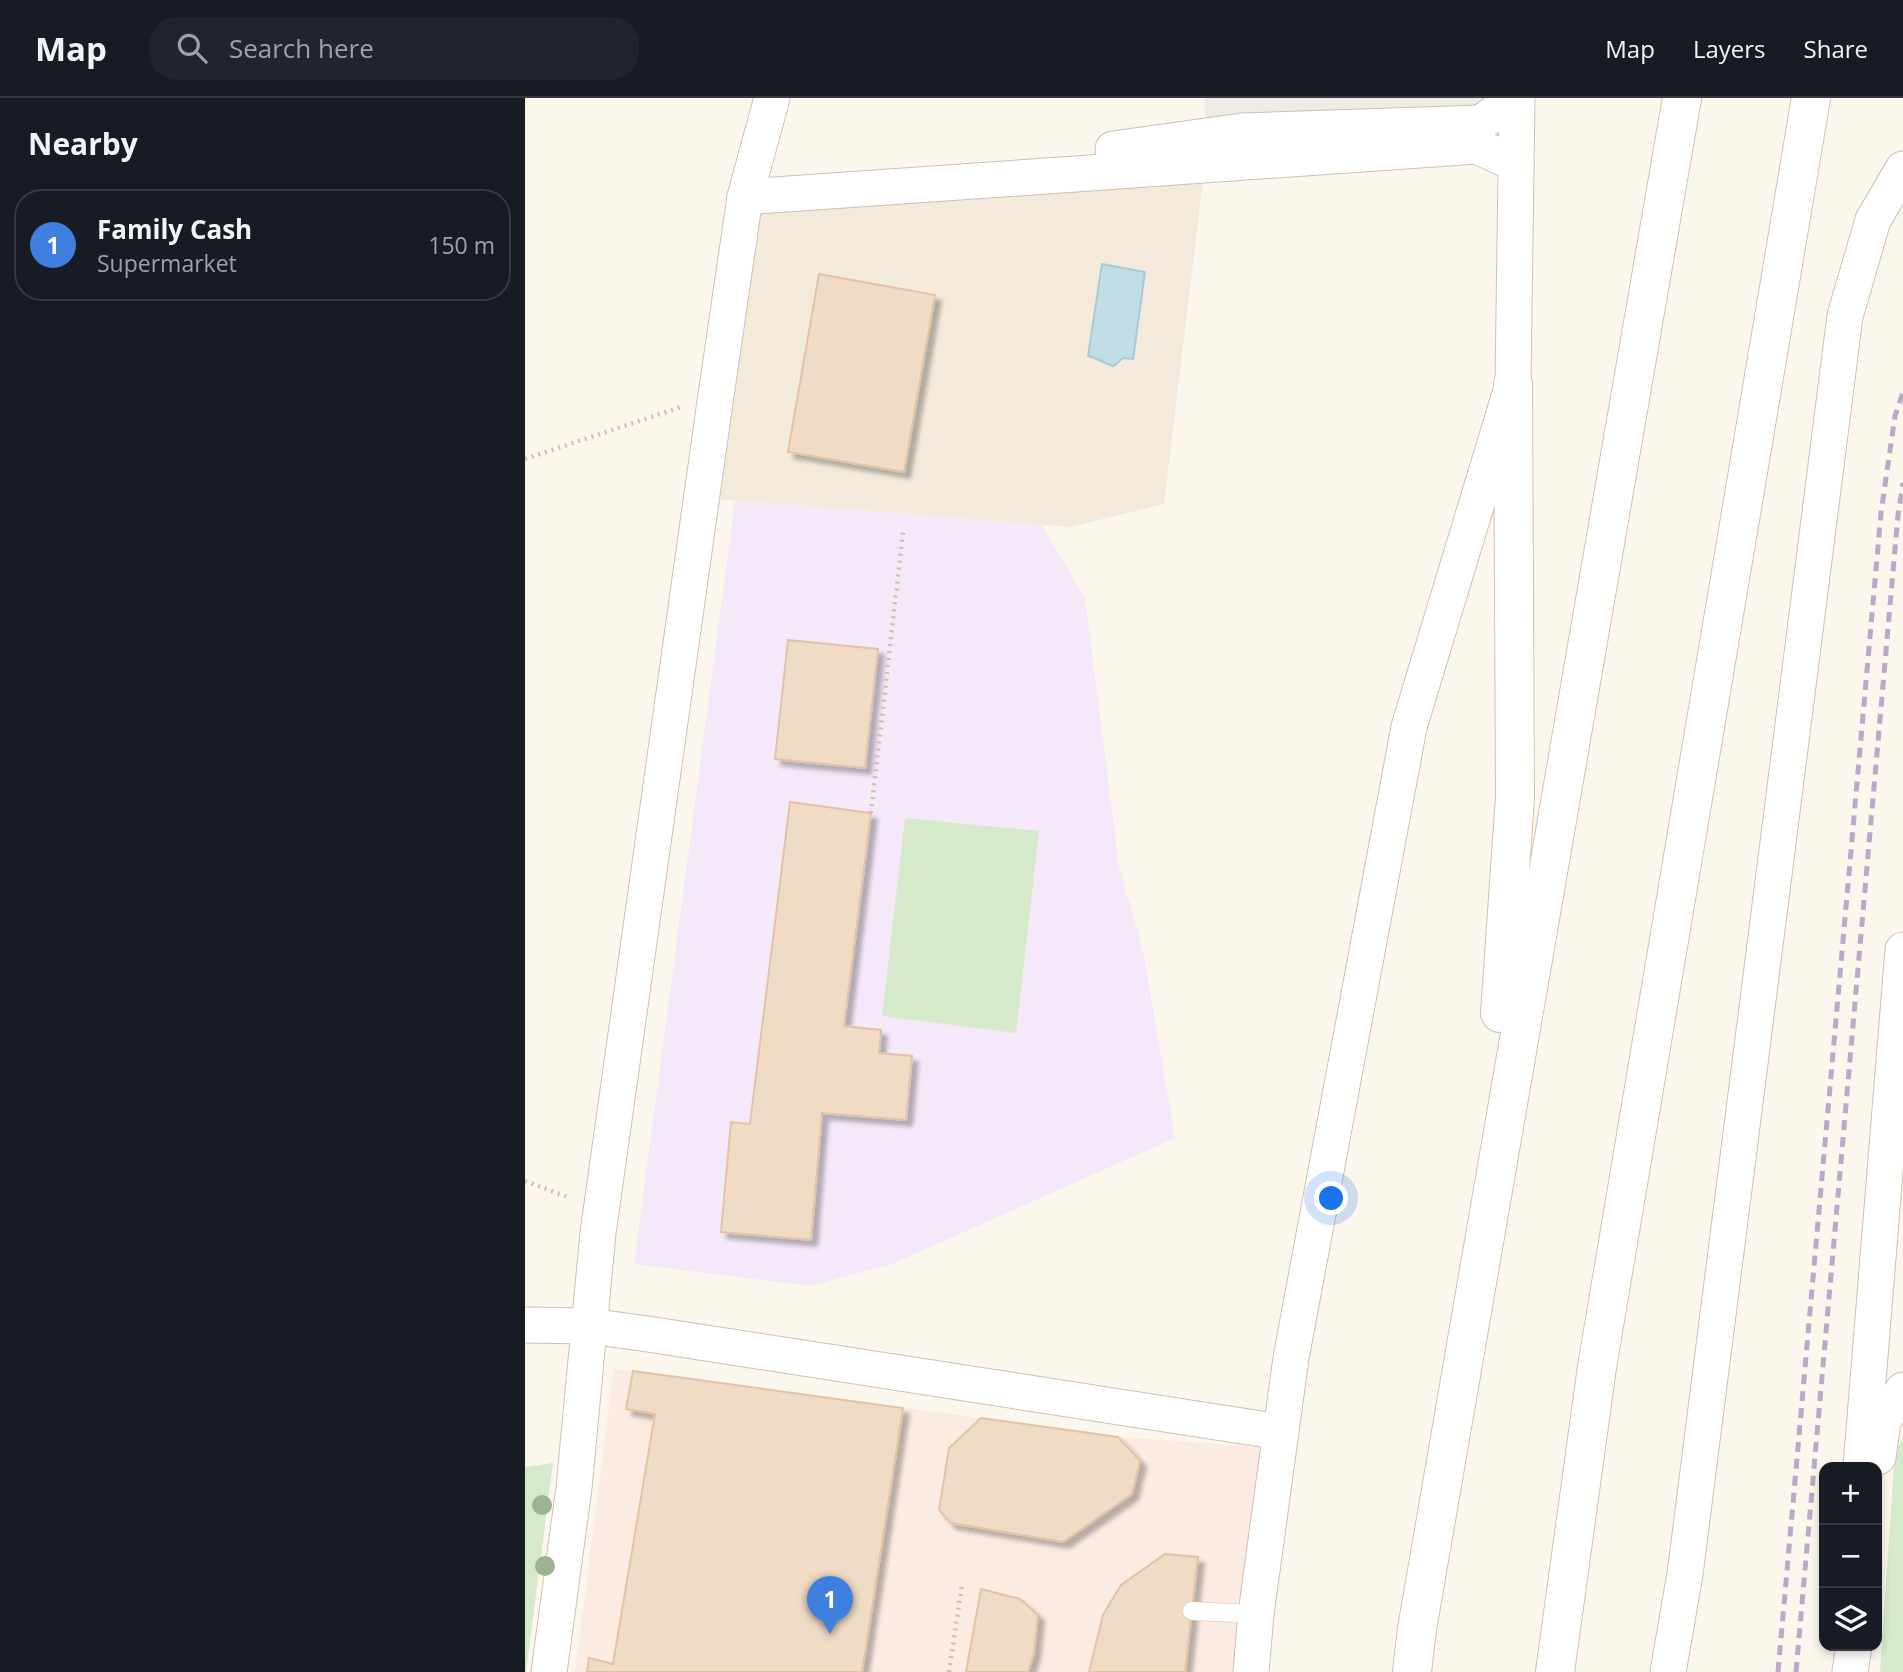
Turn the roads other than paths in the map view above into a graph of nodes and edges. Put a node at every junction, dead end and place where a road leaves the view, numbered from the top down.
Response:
1 (772, 98) edge
2 (1508, 98) edge
3 (1517, 98) edge
4 (1682, 98) edge
5 (1811, 98) edge
6 (1516, 164) junction
7 (1903, 169) edge
8 (970, 181) junction
9 (745, 197) junction
10 (1513, 384) junction
11 (1903, 950) edge
12 (1486, 1218) junction
13 (525, 1325) edge
14 (589, 1326) junction
15 (1903, 1390) edge
16 (1281, 1432) junction
17 (1861, 1462) edge
18 (1878, 1462) edge
19 (1192, 1611) dead end
20 (1256, 1614) junction
21 (1846, 1651) edge
22 (1853, 1651) edge
23 (549, 1672) edge
24 (1251, 1672) edge
25 (1412, 1672) edge
26 (1555, 1672) edge
27 (1668, 1672) edge
28 (1844, 1672) edge
29 (1850, 1672) edge

1 - 9 street
2 - 8 street
3 - 6 street
4 - 12 main road
5 - 26 main road
6 - 8 street
6 - 10 street
7 - 27 street
8 - 9 street
9 - 14 street
10 - 12 main road
10 - 16 street
11 - 17 street
12 - 25 main road
13 - 14 street
14 - 16 street
14 - 23 street
15 - 18 street
16 - 20 street
19 - 20 lane
20 - 24 street
21 - 28 street
22 - 29 street

